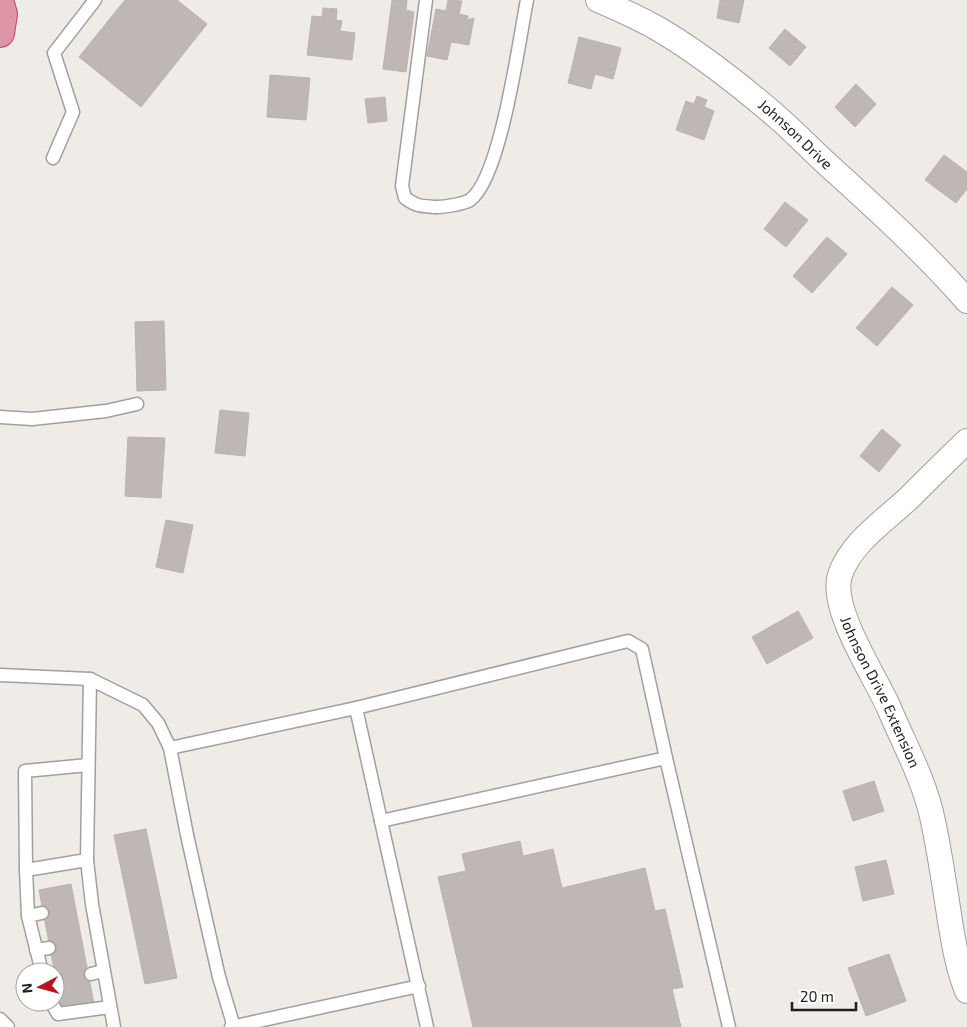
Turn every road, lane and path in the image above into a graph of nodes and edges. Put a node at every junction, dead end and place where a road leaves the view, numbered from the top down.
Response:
1 (95, 0) edge
2 (426, 0) edge
3 (527, 0) edge
4 (598, 0) edge
5 (0, 4) edge
6 (0, 33) edge
7 (53, 158) dead end
8 (967, 301) edge
9 (137, 404) dead end
10 (0, 416) edge
11 (967, 441) edge
12 (0, 675) edge
13 (90, 679) junction
14 (356, 708) junction
15 (170, 748) junction
16 (666, 758) junction
17 (88, 765) junction
18 (381, 821) junction
19 (87, 860) junction
20 (26, 870) junction
21 (92, 904) junction
22 (78, 906) dead end
23 (42, 913) dead end
24 (28, 916) junction
25 (49, 948) dead end
26 (36, 950) junction
27 (39, 962) edge
28 (418, 986) junction
29 (967, 991) edge
30 (110, 1007) junction
31 (57, 1012) edge
32 (0, 1019) edge
33 (8, 1027) edge
34 (114, 1027) edge
35 (233, 1027) edge
36 (427, 1027) edge
37 (729, 1027) edge

1 - 7 lane
2 - 3 lane
4 - 8 street, Johnson Drive
5 - 6 highway
9 - 10 lane
11 - 29 street, Johnson Drive Extension
12 - 13 lane
13 - 15 lane
13 - 17 lane
14 - 15 lane
14 - 16 lane
14 - 18 lane
15 - 35 lane
16 - 18 lane
16 - 37 lane
17 - 19 lane
17 - 20 lane
18 - 28 lane
19 - 20 lane
19 - 21 lane
20 - 24 lane
21 - 22 lane
21 - 30 lane
23 - 24 lane
24 - 26 lane
25 - 26 lane
26 - 27 lane
28 - 35 lane
28 - 36 lane
30 - 31 lane
30 - 34 lane
32 - 33 lane

